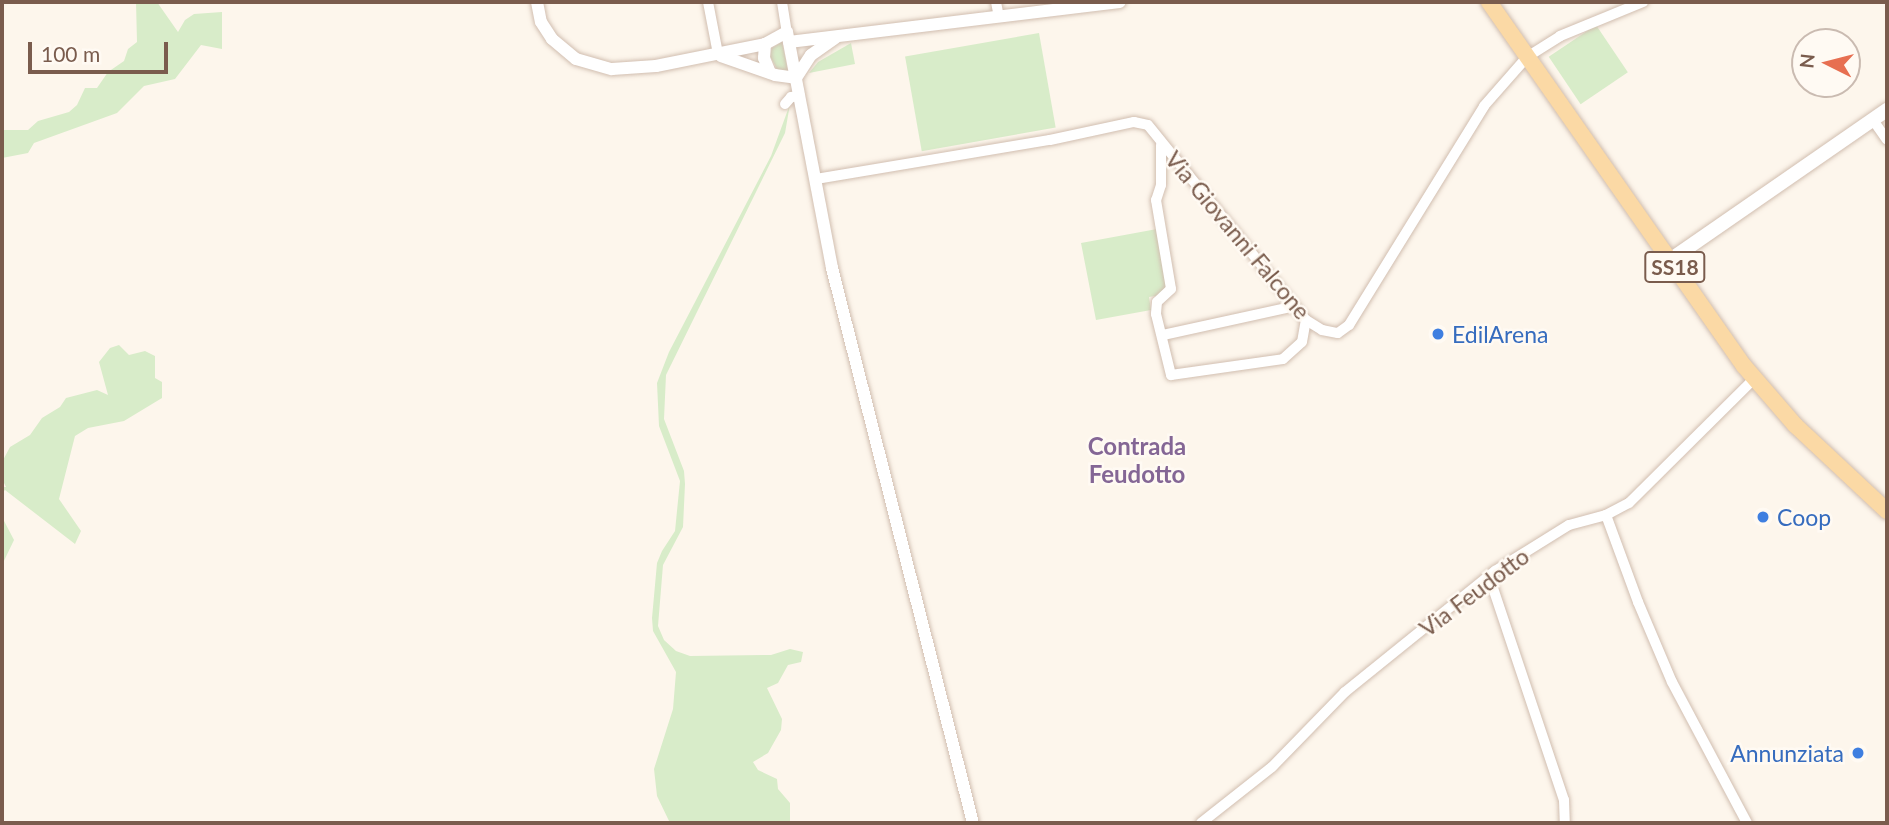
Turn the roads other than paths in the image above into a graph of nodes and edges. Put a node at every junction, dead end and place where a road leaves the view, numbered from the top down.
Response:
1 (537, 2) edge
2 (708, 2) edge
3 (782, 2) edge
4 (996, 2) edge
5 (1118, 2) edge
6 (1489, 2) edge
7 (1643, 2) edge
8 (999, 17) junction
9 (830, 38) junction
10 (789, 42) junction
11 (765, 44) junction
12 (718, 54) junction
13 (1527, 57) junction
14 (769, 73) junction
15 (796, 78) junction
16 (800, 96) junction
17 (785, 104) dead end
18 (1887, 110) edge
19 (1873, 120) junction
20 (1887, 140) edge
21 (1161, 145) junction
22 (816, 179) junction
23 (1670, 260) junction
24 (1295, 306) junction
25 (1306, 320) junction
26 (1163, 335) junction
27 (1755, 379) junction
28 (1887, 511) edge
29 (1606, 515) junction
30 (1489, 576) junction
31 (973, 823) edge
32 (1201, 823) edge
33 (1564, 823) edge
34 (1747, 823) edge

1 - 12 street
2 - 12 street
3 - 10 street
4 - 8 street
5 - 8 street
6 - 13 main road, SS18
7 - 13 street
8 - 9 street
9 - 10 street
9 - 15 street
10 - 11 street
10 - 15 street
11 - 12 street
11 - 14 street
12 - 14 street
13 - 23 main road, SS18
13 - 25 street, Via Giovanni Falcone
14 - 15 street
15 - 16 street
16 - 17 street
16 - 22 street
18 - 19 main road
19 - 20 street
19 - 23 main road
21 - 22 street, Via Giovanni Falcone
21 - 24 street, Via Giovanni Falcone
21 - 26 street
22 - 31 street
23 - 27 main road, SS18
24 - 25 street, Via Giovanni Falcone
24 - 26 street
25 - 26 street
27 - 28 main road, SS18
27 - 29 street, Via Feudotto
29 - 30 street, Via Feudotto
29 - 34 street
30 - 32 street, Via Feudotto
30 - 33 street

